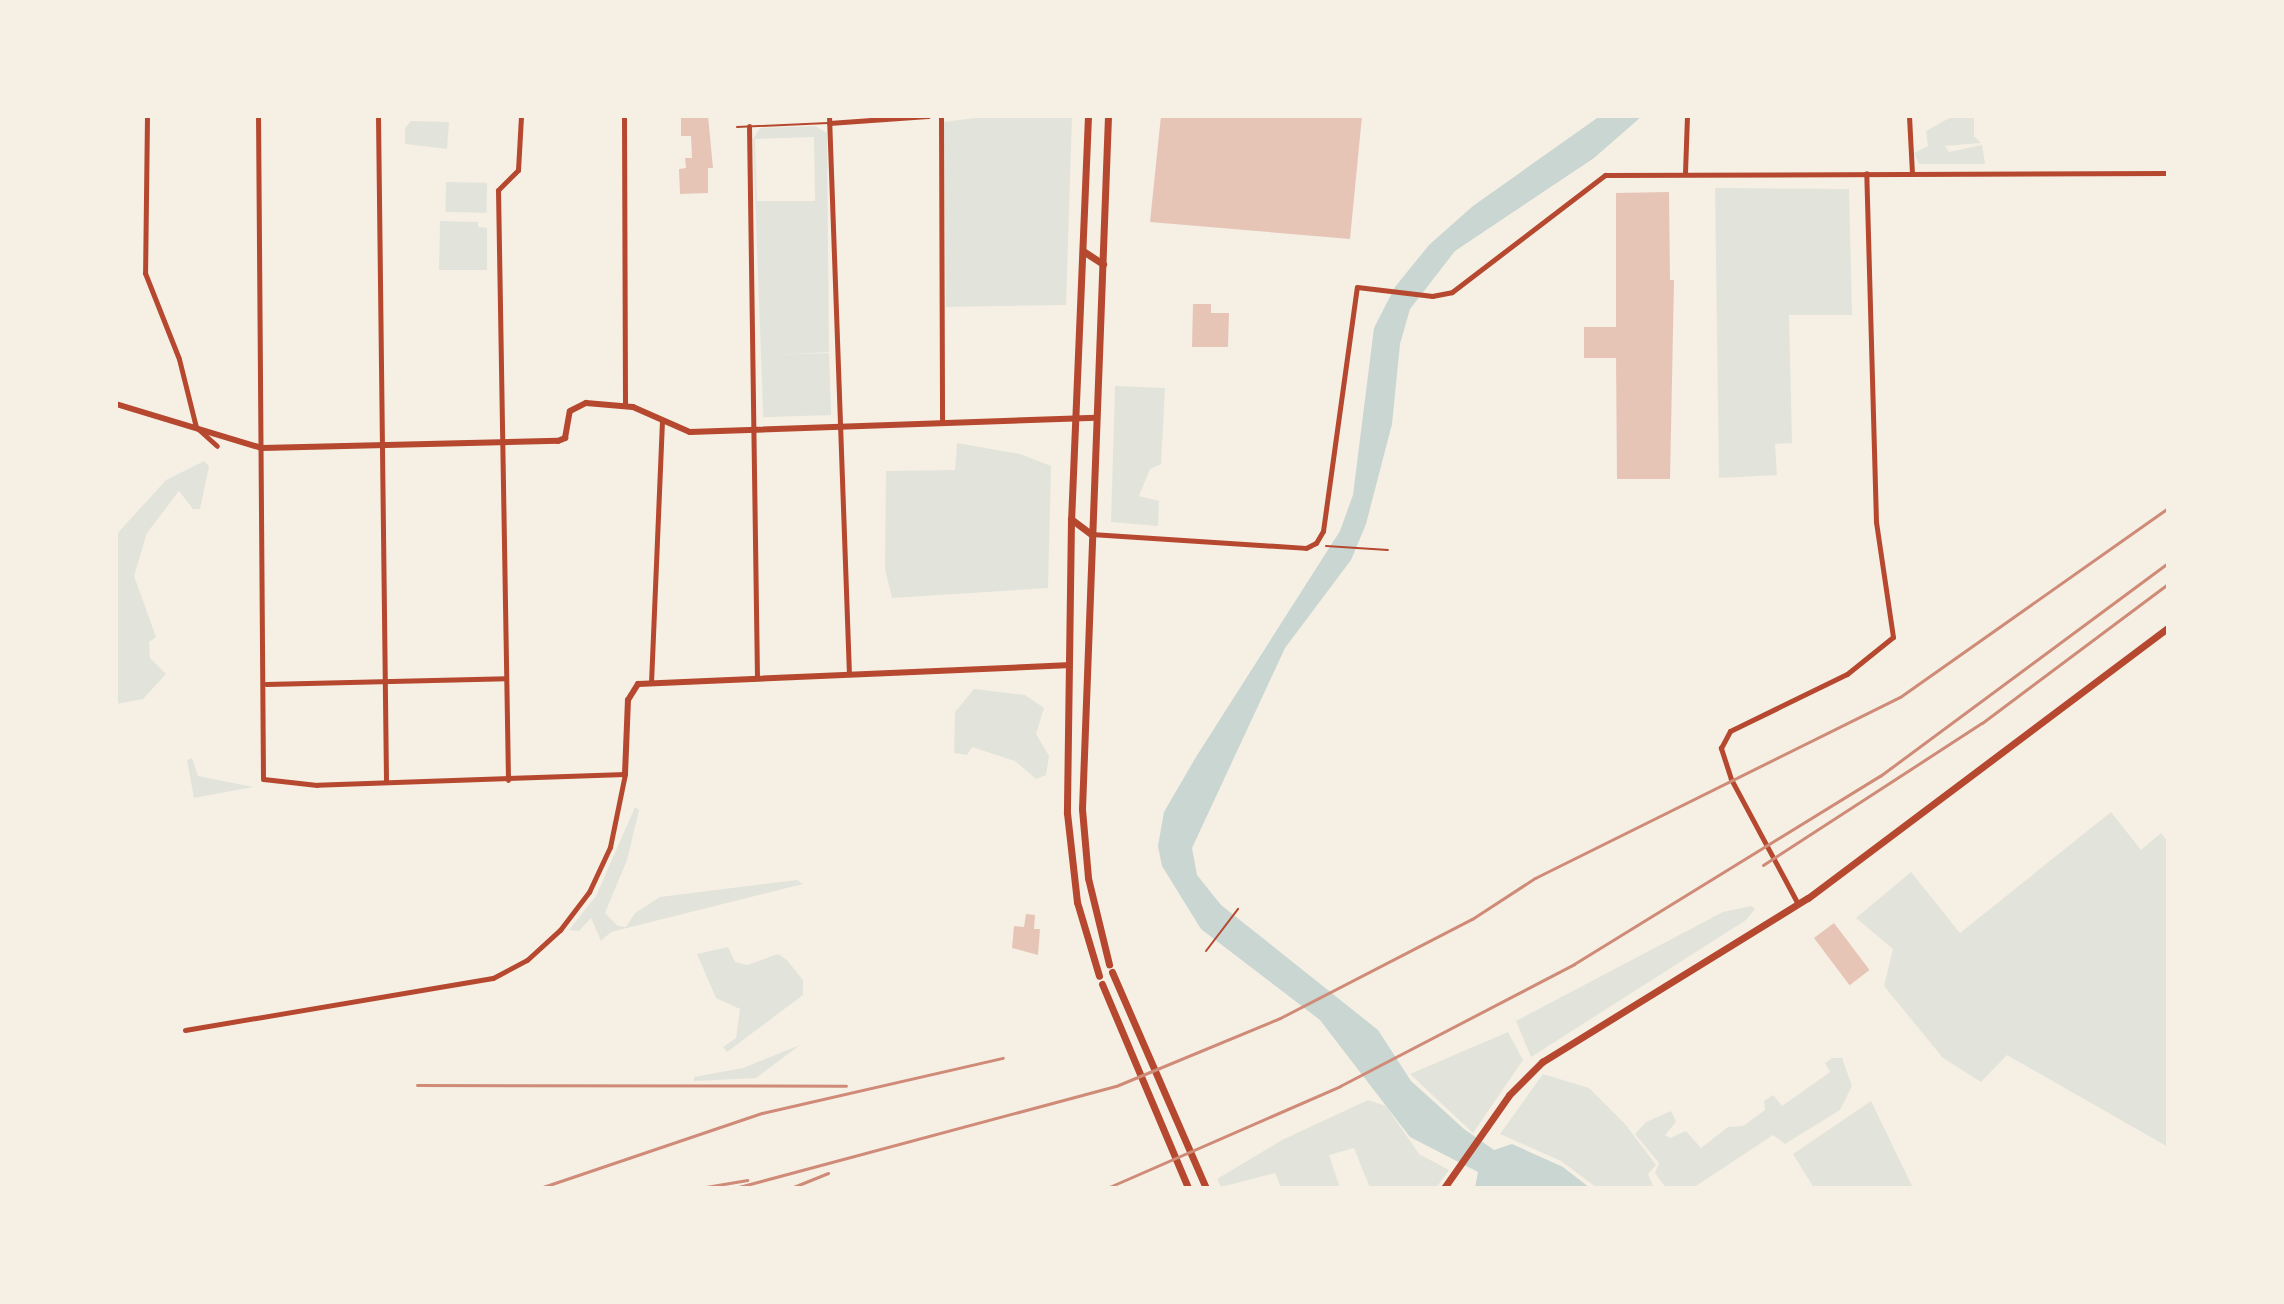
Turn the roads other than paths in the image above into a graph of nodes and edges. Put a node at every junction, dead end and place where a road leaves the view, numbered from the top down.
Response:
1 (147, 116) edge
2 (258, 116) edge
3 (378, 116) edge
4 (521, 116) edge
5 (624, 116) edge
6 (928, 116) edge
7 (941, 116) edge
8 (1088, 116) edge
9 (1108, 116) edge
10 (1687, 116) edge
11 (1909, 116) edge
12 (829, 120) edge
13 (749, 126) junction
14 (737, 127) dead end
15 (1685, 173) junction
16 (1866, 173) junction
17 (1912, 173) junction
18 (2168, 173) edge
19 (1082, 250) junction
20 (1103, 264) junction
21 (116, 404) edge
22 (625, 405) junction
23 (1096, 418) junction
24 (1075, 419) junction
25 (662, 422) junction
26 (942, 423) junction
27 (196, 427) junction
28 (836, 427) junction
29 (754, 430) junction
30 (379, 443) junction
31 (504, 443) junction
32 (217, 446) dead end
33 (262, 448) junction
34 (1071, 519) junction
35 (1091, 534) junction
36 (1326, 546) dead end
37 (1388, 550) dead end
38 (2168, 628) edge
39 (1066, 665) junction
40 (849, 674) junction
41 (1085, 677) junction
42 (506, 678) junction
43 (757, 678) junction
44 (381, 681) junction
45 (651, 683) junction
46 (266, 684) junction
47 (625, 774) junction
48 (508, 780) junction
49 (386, 781) junction
50 (1798, 904) junction
51 (1238, 909) dead end
52 (1206, 951) dead end
53 (185, 1030) dead end
54 (1446, 1186) edge
55 (1188, 1188) edge
56 (1206, 1188) edge

1 - 27 street
2 - 33 street
3 - 30 street
4 - 31 street
5 - 22 street
6 - 12 street
7 - 26 street
8 - 19 main road
9 - 20 main road
10 - 15 street
11 - 17 street
12 - 13 lane
12 - 28 street
13 - 14 lane
13 - 29 street
15 - 16 street
15 - 35 street
16 - 17 street
16 - 50 street
17 - 18 street
19 - 20 main road
19 - 24 main road
20 - 23 main road
21 - 27 street
22 - 25 street
22 - 31 street
23 - 24 street
23 - 35 main road
24 - 26 street
24 - 34 main road
25 - 29 street
25 - 45 street
26 - 28 street
27 - 32 street
27 - 33 street
28 - 29 street
28 - 40 street
29 - 43 street
30 - 31 street
30 - 33 street
30 - 44 street
31 - 42 street
33 - 46 street
34 - 35 main road
34 - 39 main road
35 - 41 main road
36 - 37 lane
38 - 50 main road
39 - 40 street
39 - 41 main road
39 - 55 main road
40 - 43 street
41 - 56 main road
42 - 44 street
42 - 48 street
43 - 45 street
44 - 46 street
44 - 49 street
45 - 47 street
46 - 49 street
47 - 48 street
47 - 53 street
48 - 49 street
50 - 54 main road
51 - 52 lane

